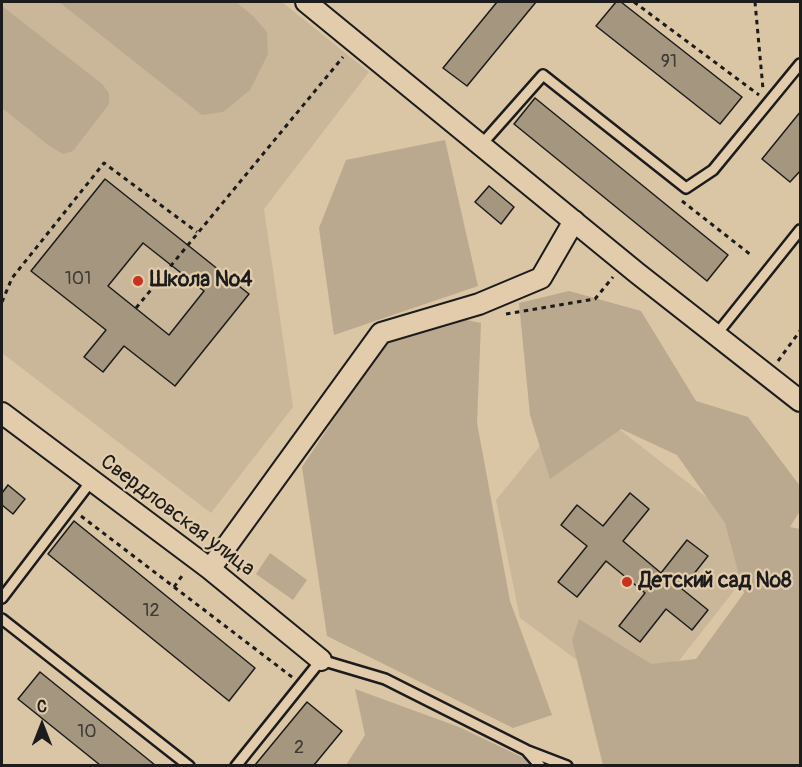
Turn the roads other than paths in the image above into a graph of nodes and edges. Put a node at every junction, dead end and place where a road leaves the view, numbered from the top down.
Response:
1 (306, 2) edge
2 (329, 8) edge
3 (801, 64) edge
4 (481, 145) junction
5 (574, 220) junction
6 (801, 230) edge
7 (716, 334) junction
8 (801, 401) edge
9 (2, 413) edge
10 (92, 480) junction
11 (210, 569) junction
12 (2, 598) edge
13 (2, 620) edge
14 (321, 660) junction
15 (526, 750) junction
16 (189, 765) edge
17 (236, 765) edge
18 (540, 765) edge
19 (567, 765) edge

1 - 2 street
2 - 4 street
3 - 4 lane
4 - 5 street
5 - 7 street
5 - 11 street
6 - 7 lane
7 - 8 street
9 - 10 street, Свердловская улица
10 - 11 street, Свердловская улица
10 - 12 lane
11 - 14 street, Свердловская улица
13 - 16 lane
14 - 15 lane
14 - 17 lane
15 - 18 lane
15 - 19 lane

